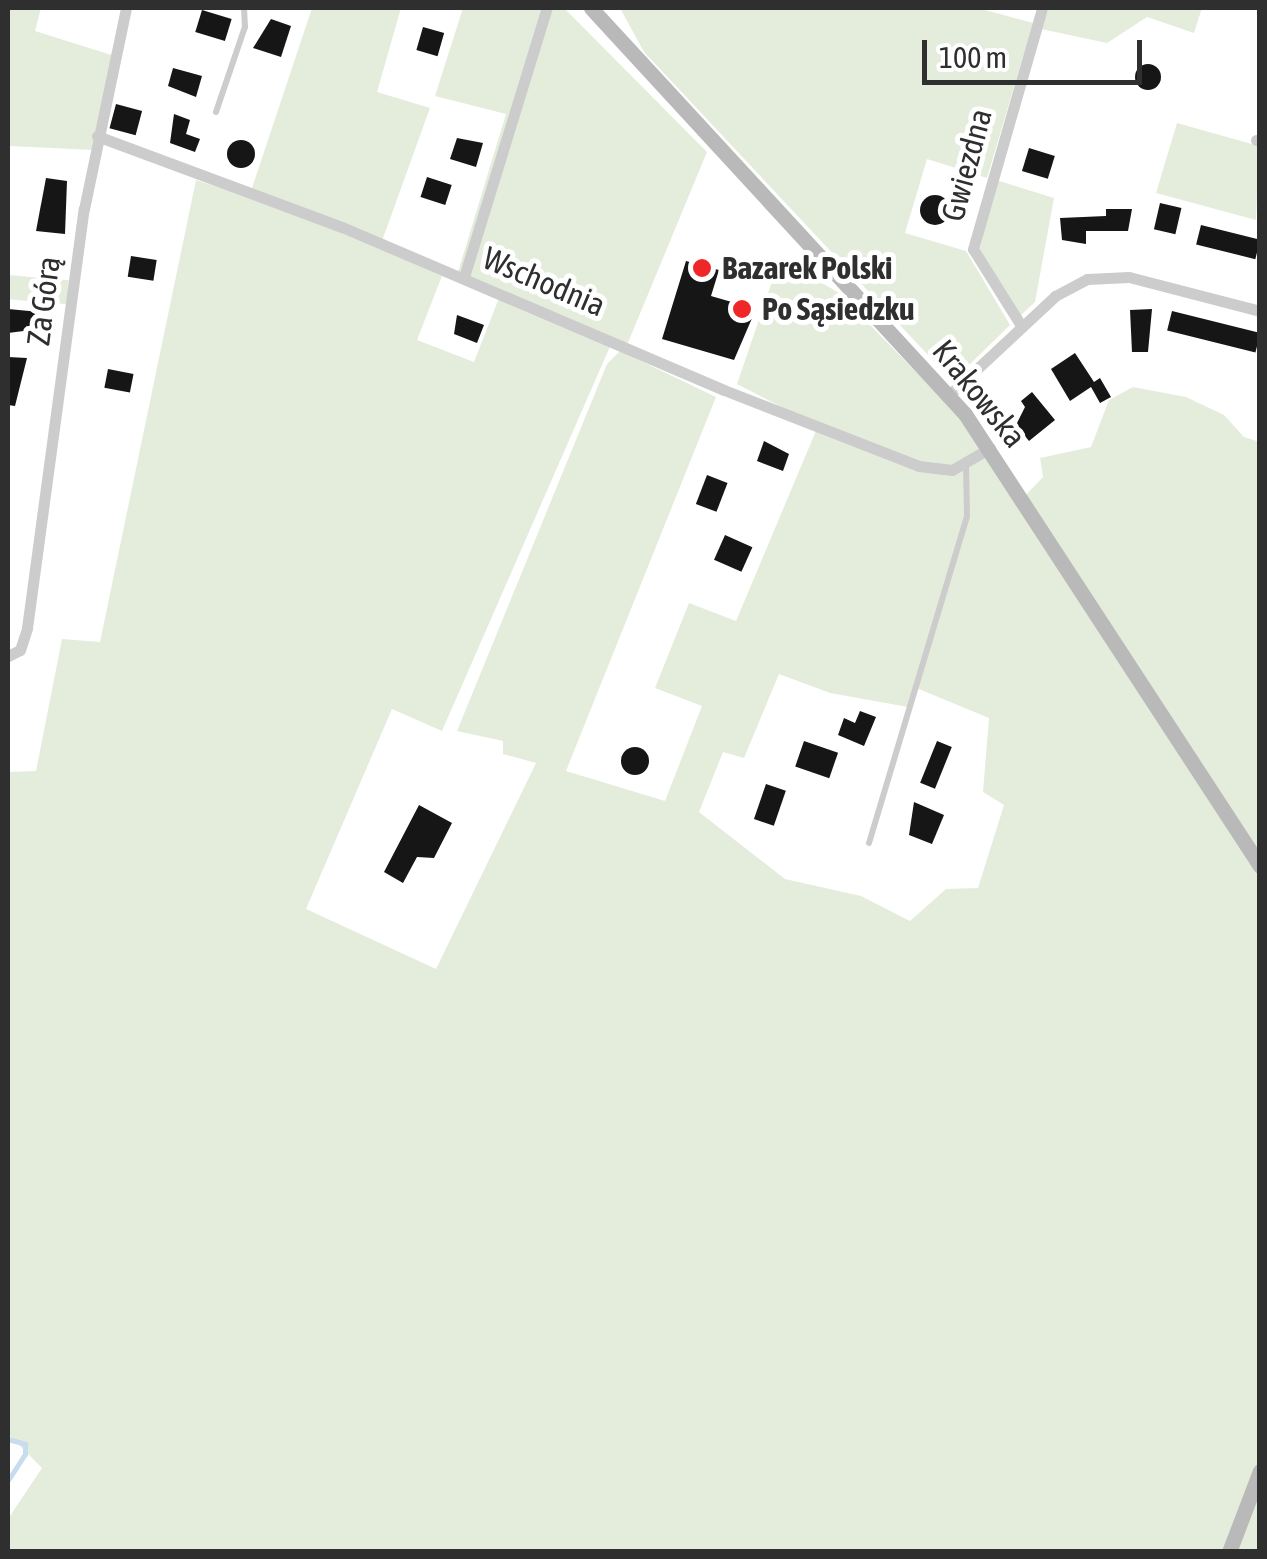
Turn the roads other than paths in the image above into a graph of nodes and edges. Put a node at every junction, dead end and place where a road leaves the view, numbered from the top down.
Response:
1 (126, 8) edge
2 (244, 8) edge
3 (547, 8) edge
4 (591, 8) edge
5 (1042, 8) edge
6 (216, 112) dead end
7 (97, 136) junction
8 (464, 277) junction
9 (1260, 311) edge
10 (1022, 327) junction
11 (948, 396) junction
12 (990, 448) junction
13 (966, 464) junction
14 (8, 656) edge
15 (869, 843) dead end
16 (1260, 866) edge
17 (1260, 1471) edge
18 (1228, 1552) edge

1 - 7 street, Za Górą
2 - 6 lane
3 - 8 street
4 - 11 main road, Krakowska
5 - 10 street, Gwiezdna
7 - 8 street, Wschodnia
7 - 14 street, Za Górą
8 - 13 street, Wschodnia
9 - 10 street
10 - 11 street
11 - 12 main road, Krakowska
12 - 13 street
12 - 16 main road, Krakowska
13 - 15 lane
17 - 18 main road

